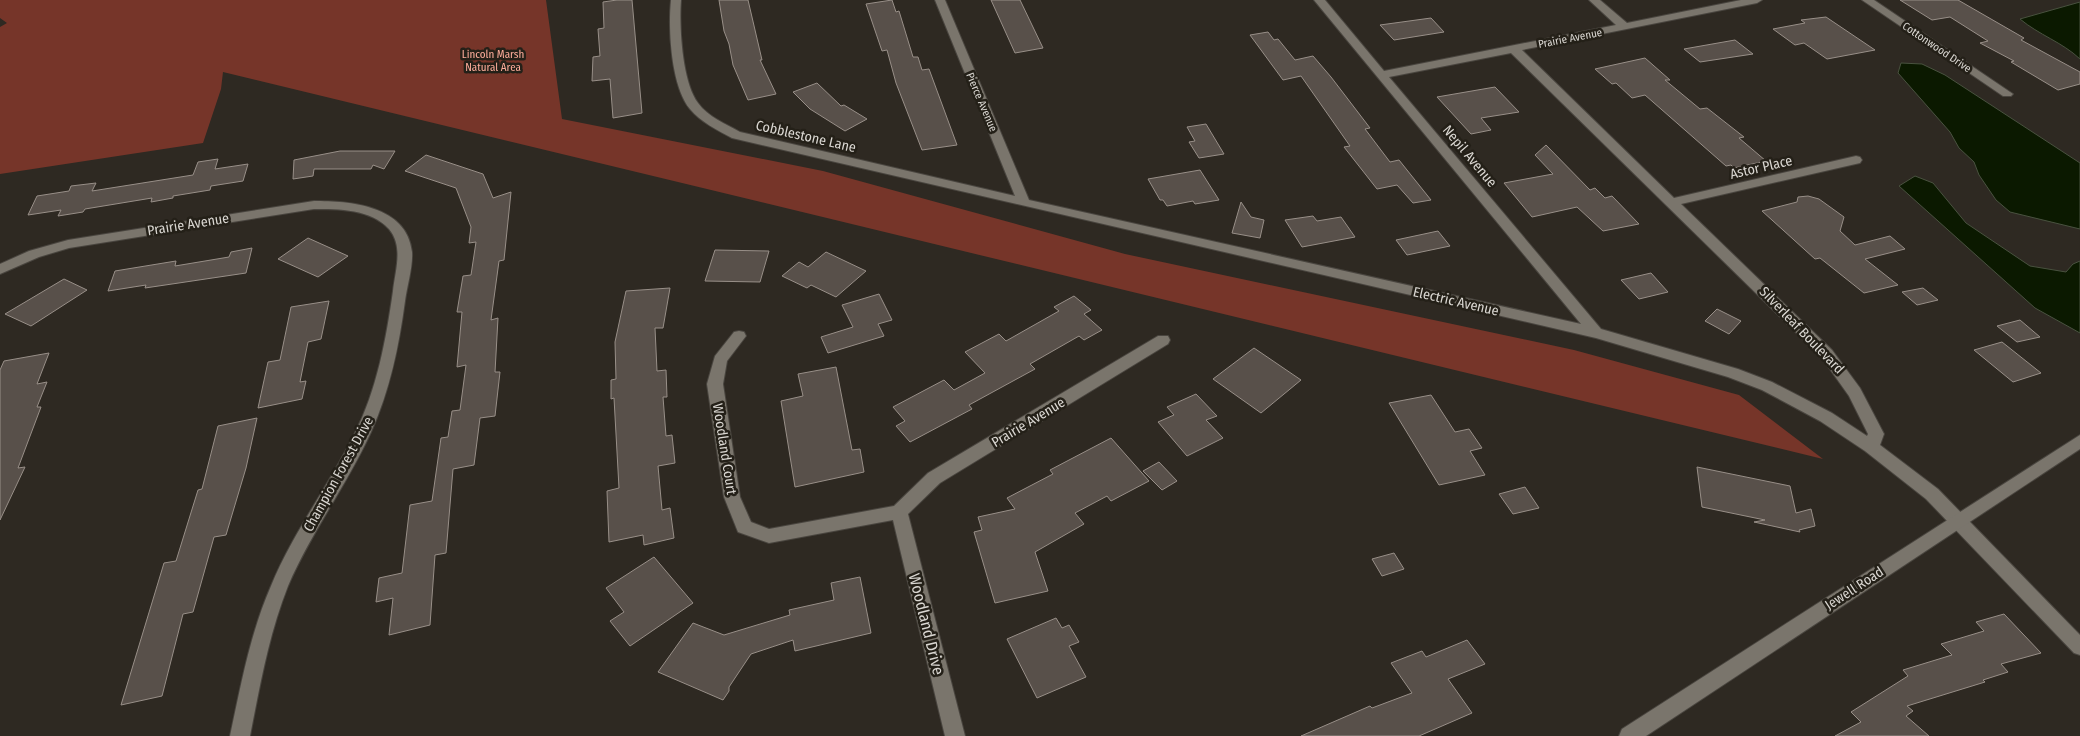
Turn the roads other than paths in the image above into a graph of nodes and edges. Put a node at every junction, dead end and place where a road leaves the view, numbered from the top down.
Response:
1 (676, 0) edge
2 (940, 0) edge
3 (1319, 0) edge
4 (1594, 0) edge
5 (1757, 0) edge
6 (1867, 0) edge
7 (1625, 27) junction
8 (1514, 49) junction
9 (1382, 74) junction
10 (2007, 94) dead end
11 (1856, 160) dead end
12 (1674, 202) junction
13 (1024, 203) junction
14 (380, 214) joint
15 (0, 269) edge
16 (1596, 333) junction
17 (739, 336) dead end
18 (1163, 340) dead end
19 (2080, 442) edge
20 (1871, 447) junction
21 (899, 512) junction
22 (1959, 521) junction
23 (2080, 647) edge
24 (240, 736) edge
25 (955, 736) edge
26 (1628, 736) edge

1 - 13 street, Cobblestone Lane
2 - 13 street, Pierce Avenue
3 - 9 street, Nepil Avenue
4 - 7 street
5 - 7 street, Prairie Avenue
6 - 10 street, Cottonwood Drive
7 - 8 street, Prairie Avenue
8 - 9 street, Prairie Avenue
8 - 12 street, Silverleaf Boulevard
9 - 16 street, Nepil Avenue
11 - 12 street, Astor Place
12 - 20 street, Silverleaf Boulevard
13 - 16 street, Electric Avenue
14 - 15 street, Prairie Avenue
14 - 24 street, Champion Forest Drive
16 - 20 street, Electric Avenue
17 - 21 street, Woodland Court
18 - 21 street, Prairie Avenue
19 - 22 street, Jewell Road
20 - 22 street
21 - 25 street, Woodland Drive
22 - 23 street
22 - 26 street, Jewell Road

